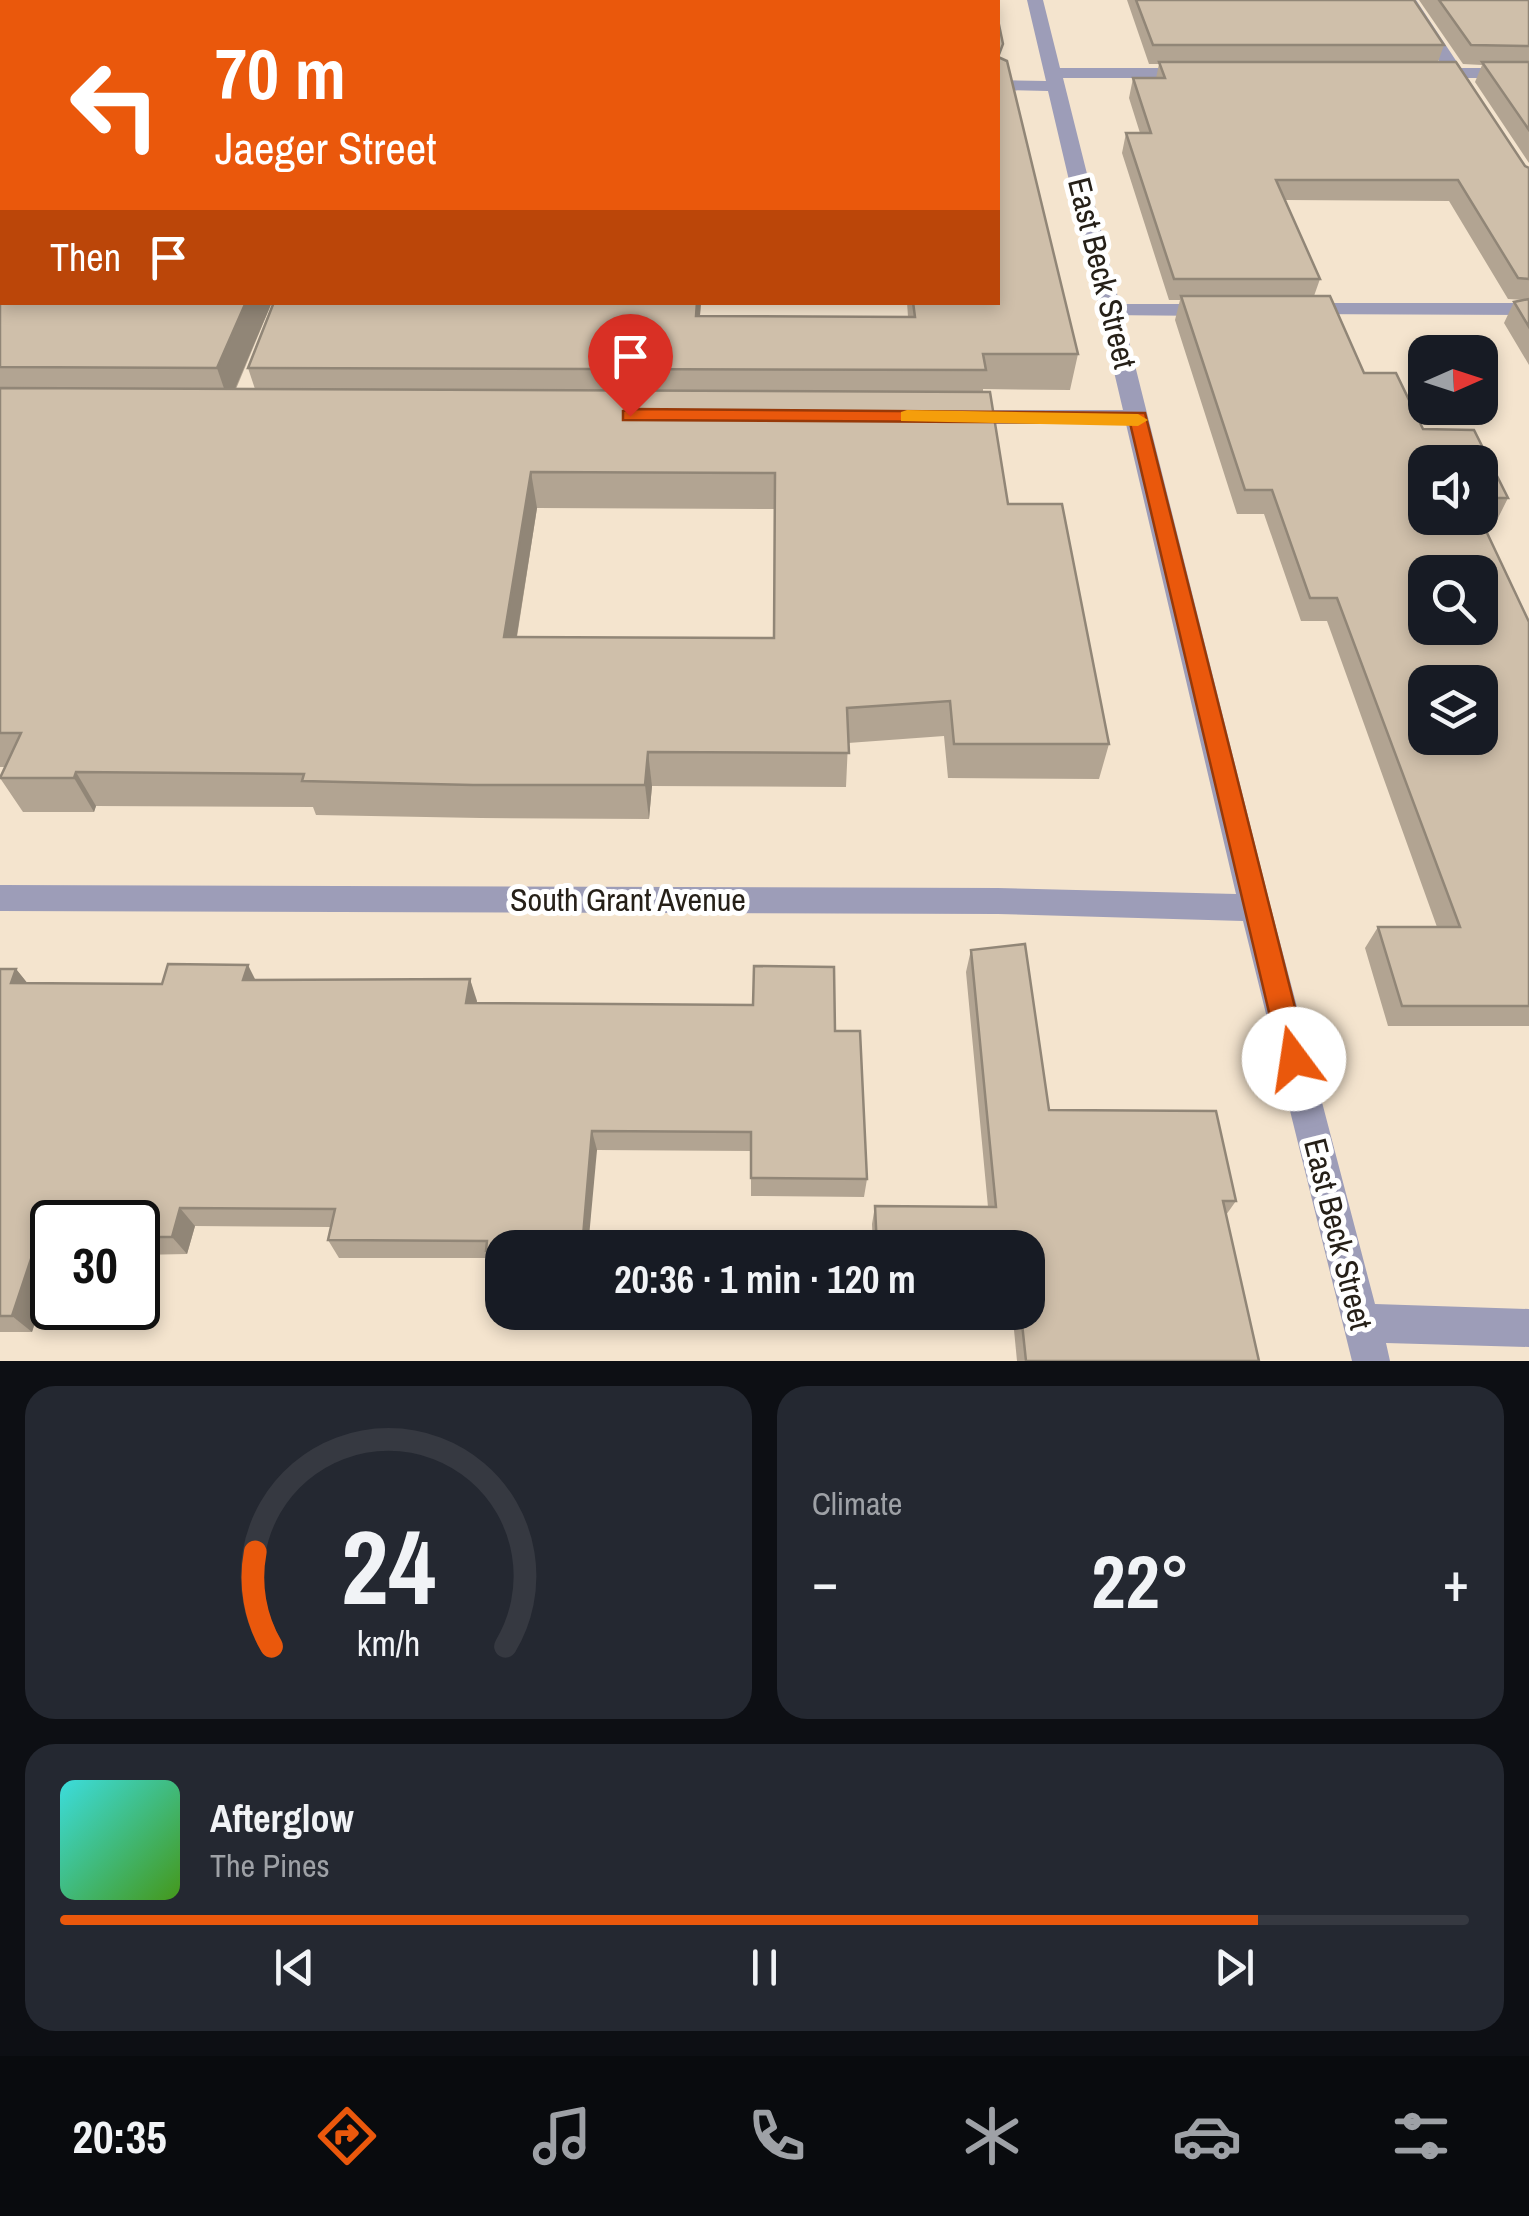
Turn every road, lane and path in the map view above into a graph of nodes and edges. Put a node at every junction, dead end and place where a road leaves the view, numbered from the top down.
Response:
1 (1036, 0) edge
2 (1408, 0) edge
3 (1207, 73) edge
4 (1398, 73) edge
5 (1454, 73) junction
6 (1529, 73) edge
7 (1056, 79) junction
8 (1000, 85) edge
9 (1476, 105) edge
10 (1529, 309) edge
11 (1111, 310) junction
12 (1230, 310) edge
13 (1270, 310) edge
14 (938, 416) edge
15 (1138, 417) junction
16 (0, 898) edge
17 (1255, 908) junction
18 (1361, 1323) junction
19 (1529, 1328) edge
20 (1370, 1361) edge

1 - 7 street, East Beck Street
2 - 5 street
3 - 7 street
4 - 5 street
5 - 6 street
5 - 9 street
7 - 8 street
7 - 11 street, East Beck Street
10 - 13 street
11 - 12 street
11 - 15 street, East Beck Street
14 - 15 street
15 - 17 street, East Beck Street
16 - 17 street, South Grant Avenue
17 - 18 street, East Beck Street
18 - 19 street
18 - 20 street, East Beck Street

